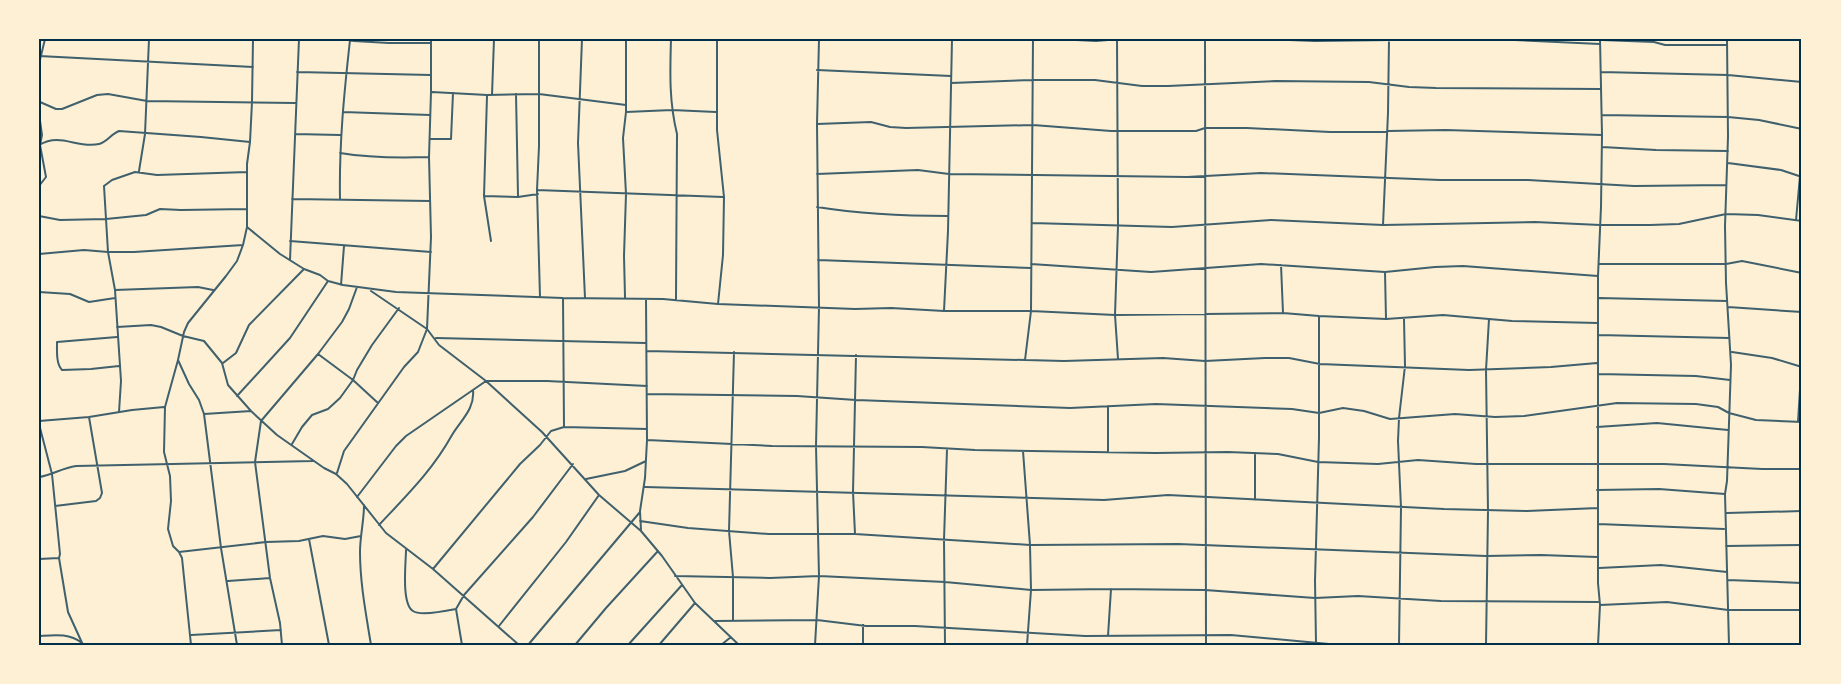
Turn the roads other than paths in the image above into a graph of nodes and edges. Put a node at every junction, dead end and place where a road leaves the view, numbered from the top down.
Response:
1 (45, 39) edge
2 (149, 39) edge
3 (253, 39) edge
4 (300, 39) edge
5 (494, 39) edge
6 (539, 39) edge
7 (582, 39) edge
8 (626, 39) edge
9 (671, 39) edge
10 (717, 39) edge
11 (819, 39) edge
12 (952, 39) edge
13 (1033, 39) edge
14 (1056, 39) edge
15 (1118, 39) edge
16 (1205, 39) edge
17 (1263, 39) edge
18 (1389, 39) edge
19 (1467, 39) edge
20 (1491, 39) edge
21 (1600, 39) edge
22 (1727, 39) edge
23 (353, 40) edge
24 (431, 41) edge
25 (1600, 44) junction
26 (1727, 45) junction
27 (40, 56) edge
28 (149, 62) junction
29 (39, 64) edge
30 (253, 67) junction
31 (817, 70) junction
32 (297, 72) junction
33 (1600, 72) junction
34 (346, 74) junction
35 (431, 75) junction
36 (1728, 75) junction
37 (951, 76) junction
38 (1033, 80) junction
39 (1118, 82) junction
40 (1802, 82) edge
41 (951, 83) junction
42 (1388, 83) junction
43 (1205, 86) junction
44 (1600, 89) junction
45 (39, 91) edge
46 (432, 92) junction
47 (453, 92) junction
48 (516, 94) junction
49 (539, 94) junction
50 (487, 95) junction
51 (492, 95) junction
52 (580, 99) junction
53 (147, 101) junction
54 (40, 102) edge
55 (252, 102) junction
56 (296, 103) junction
57 (626, 105) junction
58 (672, 110) junction
59 (343, 112) junction
60 (626, 112) junction
61 (716, 112) junction
62 (430, 115) junction
63 (1602, 115) junction
64 (1728, 117) junction
65 (817, 124) junction
66 (1033, 125) junction
67 (950, 127) junction
68 (1205, 128) junction
69 (1801, 129) edge
70 (1117, 131) junction
71 (1386, 131) junction
72 (145, 134) junction
73 (295, 134) junction
74 (340, 135) junction
75 (1602, 135) junction
76 (430, 139) junction
77 (250, 142) junction
78 (40, 145) edge
79 (1602, 147) junction
80 (1728, 151) junction
81 (339, 153) junction
82 (429, 157) junction
83 (1727, 163) junction
84 (139, 172) junction
85 (247, 172) junction
86 (817, 174) junction
87 (949, 174) junction
88 (1031, 175) junction
89 (1801, 176) edge
90 (1119, 177) junction
91 (1205, 177) junction
92 (1384, 177) junction
93 (1602, 184) junction
94 (1726, 185) junction
95 (39, 186) edge
96 (537, 190) junction
97 (582, 190) junction
98 (538, 194) junction
99 (626, 194) junction
100 (484, 196) junction
101 (676, 196) junction
102 (518, 197) junction
103 (724, 197) junction
104 (292, 199) junction
105 (340, 199) junction
106 (430, 201) junction
107 (817, 207) junction
108 (247, 209) junction
109 (1726, 214) junction
110 (39, 216) edge
111 (948, 216) junction
112 (106, 219) junction
113 (1796, 220) junction
114 (1802, 221) edge
115 (1032, 223) junction
116 (1206, 224) junction
117 (1118, 225) junction
118 (1383, 225) junction
119 (1600, 225) junction
120 (247, 227) junction
121 (290, 241) junction
122 (491, 241) dead end
123 (243, 245) junction
124 (344, 246) junction
125 (108, 252) junction
126 (431, 252) junction
127 (39, 254) edge
128 (290, 260) junction
129 (817, 260) junction
130 (946, 264) junction
131 (1599, 264) junction
132 (1726, 264) junction
133 (1281, 265) junction
134 (1031, 266) junction
135 (304, 269) junction
136 (1205, 269) junction
137 (1116, 270) junction
138 (1385, 272) junction
139 (1802, 273) edge
140 (1598, 276) junction
141 (328, 281) junction
142 (341, 285) junction
143 (357, 287) junction
144 (369, 289) junction
145 (115, 290) junction
146 (214, 290) junction
147 (39, 292) edge
148 (428, 293) junction
149 (540, 297) junction
150 (115, 298) junction
151 (563, 298) junction
152 (585, 298) junction
153 (625, 298) junction
154 (1599, 298) junction
155 (646, 299) junction
156 (676, 299) junction
157 (1727, 301) junction
158 (718, 304) junction
159 (819, 307) junction
160 (1728, 307) junction
161 (399, 308) junction
162 (944, 311) junction
163 (1031, 311) junction
164 (1802, 312) edge
165 (1206, 313) junction
166 (1283, 313) junction
167 (1115, 315) junction
168 (1319, 316) junction
169 (1386, 319) junction
170 (1404, 319) junction
171 (1488, 319) junction
172 (1598, 323) junction
173 (117, 327) junction
174 (427, 329) junction
175 (1598, 334) junction
176 (183, 336) junction
177 (117, 337) junction
178 (435, 338) junction
179 (1729, 338) junction
180 (563, 341) junction
181 (646, 343) junction
182 (647, 351) junction
183 (734, 352) junction
184 (1731, 352) junction
185 (318, 354) junction
186 (818, 354) junction
187 (856, 355) junction
188 (1802, 357) edge
189 (1118, 359) junction
190 (178, 360) junction
191 (1025, 360) junction
192 (1205, 361) junction
193 (222, 363) junction
194 (1598, 363) junction
195 (1320, 364) junction
196 (119, 366) junction
197 (1405, 366) junction
198 (1801, 367) edge
199 (1486, 370) junction
200 (1598, 374) junction
201 (353, 380) junction
202 (1730, 380) junction
203 (486, 381) junction
204 (563, 382) junction
205 (647, 386) junction
206 (472, 390) junction
207 (647, 394) junction
208 (237, 396) junction
209 (734, 396) junction
210 (817, 397) junction
211 (856, 400) junction
212 (378, 403) junction
213 (1108, 406) junction
214 (1206, 406) junction
215 (165, 407) junction
216 (1596, 407) junction
217 (251, 411) junction
218 (119, 412) junction
219 (1319, 413) junction
220 (1729, 413) junction
221 (204, 414) junction
222 (1486, 416) junction
223 (89, 417) junction
224 (1399, 418) junction
225 (261, 421) junction
226 (39, 422) edge
227 (1800, 422) edge
228 (564, 427) junction
229 (1597, 427) junction
230 (647, 429) junction
231 (1728, 430) junction
232 (546, 436) junction
233 (647, 440) junction
234 (731, 444) junction
235 (291, 445) junction
236 (816, 446) junction
237 (854, 447) junction
238 (947, 449) junction
239 (1023, 451) junction
240 (1108, 451) junction
241 (1204, 452) junction
242 (1255, 453) junction
243 (314, 460) junction
244 (646, 461) junction
245 (255, 462) junction
246 (1318, 462) junction
247 (1399, 462) junction
248 (166, 464) junction
249 (210, 464) junction
250 (573, 464) junction
251 (1486, 464) junction
252 (98, 465) junction
253 (1597, 465) junction
254 (1726, 466) junction
255 (1802, 469) edge
256 (52, 474) junction
257 (336, 474) junction
258 (39, 477) edge
259 (586, 478) junction
260 (645, 487) junction
261 (730, 490) junction
262 (1598, 490) junction
263 (818, 491) junction
264 (853, 492) junction
265 (1725, 494) junction
266 (599, 495) junction
267 (945, 496) junction
268 (357, 497) junction
269 (1026, 497) junction
270 (1205, 498) junction
271 (1255, 500) junction
272 (1317, 503) junction
273 (364, 505) junction
274 (55, 506) junction
275 (1401, 508) junction
276 (1598, 508) junction
277 (640, 511) junction
278 (1488, 511) junction
279 (1802, 512) edge
280 (1726, 514) junction
281 (632, 521) junction
282 (640, 521) junction
283 (1598, 524) junction
284 (379, 525) junction
285 (1725, 529) junction
286 (641, 531) junction
287 (729, 531) junction
288 (818, 533) junction
289 (855, 534) junction
290 (361, 536) junction
291 (309, 539) junction
292 (944, 540) junction
293 (266, 542) junction
294 (1030, 545) junction
295 (1205, 545) junction
296 (1802, 545) edge
297 (1726, 546) junction
298 (221, 548) junction
299 (406, 549) junction
300 (1315, 549) junction
301 (658, 551) junction
302 (179, 552) junction
303 (1400, 552) junction
304 (1486, 556) junction
305 (1597, 557) junction
306 (59, 558) junction
307 (39, 559) edge
308 (1598, 568) junction
309 (433, 569) junction
310 (1727, 572) junction
311 (675, 576) junction
312 (819, 576) junction
313 (733, 577) junction
314 (270, 578) junction
315 (1728, 580) junction
316 (227, 581) junction
317 (945, 582) junction
318 (1802, 583) edge
319 (682, 585) junction
320 (1111, 589) junction
321 (1031, 590) junction
322 (1205, 590) junction
323 (464, 595) junction
324 (1315, 598) junction
325 (1400, 598) junction
326 (1486, 600) junction
327 (695, 603) junction
328 (1599, 604) junction
329 (456, 609) junction
330 (1728, 610) junction
331 (1802, 610) edge
332 (817, 620) junction
333 (715, 621) junction
334 (733, 621) junction
335 (863, 625) junction
336 (498, 627) junction
337 (945, 628) junction
338 (281, 630) junction
339 (235, 631) junction
340 (1027, 634) junction
341 (191, 635) junction
342 (39, 636) edge
343 (1108, 636) junction
344 (1206, 636) junction
345 (731, 637) junction
346 (516, 644) edge
347 (84, 645) edge
348 (191, 645) edge
349 (237, 645) edge
350 (282, 645) edge
351 (328, 645) edge
352 (371, 645) edge
353 (462, 645) edge
354 (528, 645) edge
355 (575, 645) edge
356 (628, 645) edge
357 (659, 645) edge
358 (721, 645) edge
359 (739, 645) edge
360 (815, 645) edge
361 (863, 645) edge
362 (945, 645) edge
363 (1027, 645) edge
364 (1206, 645) edge
365 (1316, 645) edge
366 (1340, 645) edge
367 (1399, 645) edge
368 (1486, 645) edge
369 (1598, 645) edge
370 (1729, 645) edge

1 - 27 street
2 - 28 street
3 - 30 street
4 - 23 street
4 - 32 street
5 - 51 street
6 - 49 street
7 - 52 street
8 - 57 street
9 - 58 street
10 - 61 street
11 - 31 street
12 - 37 street
13 - 38 street
14 - 15 street
15 - 39 street
16 - 43 street
17 - 18 street
18 - 19 street
18 - 42 street
20 - 25 street
21 - 25 street
21 - 26 street
22 - 26 street
23 - 24 street
23 - 34 street
24 - 35 street
25 - 33 street
26 - 36 street
27 - 28 street
27 - 29 street
28 - 30 street
28 - 53 street
30 - 55 street
31 - 37 street
31 - 65 street
32 - 34 street
32 - 56 street
33 - 36 street
33 - 44 street
34 - 35 street
34 - 59 street
35 - 46 street
36 - 40 street
36 - 64 street
37 - 41 street
38 - 39 street
38 - 41 street
38 - 66 street
39 - 43 street
39 - 70 street
41 - 67 street
42 - 43 street
42 - 44 street
42 - 71 street
43 - 68 street
44 - 63 street
45 - 54 street
46 - 47 street
46 - 62 street
47 - 50 street
47 - 76 street
48 - 49 street
48 - 51 street
48 - 102 street
49 - 52 street
49 - 96 street
50 - 51 street
50 - 100 street
52 - 57 street
52 - 97 street
53 - 54 street
53 - 55 street
53 - 72 street
54 - 78 street
55 - 56 street
55 - 77 street
56 - 73 street
57 - 60 street
58 - 60 street
58 - 61 street
58 - 101 street
59 - 62 street
59 - 74 street
60 - 99 street
61 - 103 street
62 - 76 street
63 - 64 street
63 - 75 street
64 - 69 street
64 - 80 street
65 - 67 street
65 - 86 street
66 - 67 street
66 - 70 street
66 - 88 street
67 - 87 street
68 - 70 street
68 - 71 street
68 - 91 street
69 - 89 street
70 - 90 street
71 - 75 street
71 - 92 street
72 - 77 street
72 - 78 street
72 - 84 street
73 - 74 street
73 - 104 street
74 - 81 street
75 - 79 street
76 - 82 street
77 - 85 street
78 - 95 street
79 - 80 street
79 - 93 street
80 - 83 street
81 - 82 street
81 - 105 street
82 - 106 street
83 - 89 street
83 - 94 street
84 - 85 street
84 - 112 street
85 - 108 street
86 - 87 street
86 - 107 street
87 - 88 street
87 - 111 street
88 - 90 street
88 - 115 street
89 - 113 street
90 - 91 street
90 - 117 street
91 - 92 street
91 - 116 street
92 - 93 street
92 - 118 street
93 - 94 street
93 - 119 street
94 - 109 street
96 - 97 street
96 - 98 street
97 - 99 street
97 - 152 street
98 - 102 street
98 - 149 street
99 - 101 street
99 - 153 street
100 - 102 street
100 - 122 street
101 - 103 street
101 - 156 street
103 - 158 street
104 - 105 street
104 - 121 street
105 - 106 street
106 - 126 street
107 - 111 street
107 - 129 street
108 - 112 street
108 - 120 street
109 - 113 street
109 - 119 street
109 - 132 street
110 - 112 street
111 - 130 street
112 - 125 street
113 - 114 street
115 - 117 street
115 - 134 street
116 - 117 street
116 - 118 street
116 - 136 street
117 - 137 street
118 - 119 street
119 - 131 street
120 - 123 street
120 - 128 street
121 - 124 street
121 - 128 street
123 - 125 street
123 - 146 street
124 - 126 street
124 - 142 street
125 - 127 street
125 - 145 street
126 - 148 street
128 - 135 street
129 - 130 street
129 - 159 street
130 - 134 street
130 - 162 street
131 - 132 street
131 - 140 street
132 - 139 street
132 - 157 street
133 - 136 street
133 - 138 street
133 - 166 street
134 - 137 street
134 - 163 street
135 - 141 street
135 - 193 street
136 - 137 street
136 - 165 street
137 - 167 street
138 - 140 street
138 - 169 street
140 - 154 street
141 - 142 street
141 - 208 street
142 - 143 street
143 - 144 street
143 - 185 street
144 - 148 street
144 - 161 street
145 - 146 street
145 - 150 street
146 - 176 street
147 - 150 street
148 - 149 street
148 - 174 street
149 - 151 street
150 - 173 street
151 - 152 street
151 - 180 street
152 - 153 street
153 - 155 street
154 - 157 street
154 - 172 street
155 - 156 street
155 - 181 street
156 - 158 street
157 - 160 street
158 - 159 street
159 - 162 street
159 - 186 street
160 - 164 street
160 - 179 street
161 - 174 street
161 - 201 street
162 - 163 street
163 - 167 street
163 - 191 street
165 - 166 street
165 - 167 street
165 - 192 street
166 - 168 street
167 - 189 street
168 - 169 street
168 - 195 street
169 - 170 street
170 - 171 street
170 - 197 street
171 - 172 street
171 - 199 street
172 - 175 street
173 - 176 street
173 - 177 street
174 - 178 street
174 - 212 street
175 - 179 street
175 - 194 street
176 - 190 street
176 - 193 street
177 - 196 street
177 - 196 street
178 - 180 street
178 - 203 street
179 - 184 street
180 - 181 street
180 - 204 street
181 - 182 street
182 - 183 street
182 - 205 street
183 - 186 street
183 - 209 street
184 - 198 street
184 - 202 street
185 - 201 street
185 - 225 street
186 - 187 street
186 - 210 street
187 - 191 street
187 - 211 street
188 - 198 street
189 - 191 street
189 - 192 street
190 - 215 street
190 - 221 street
192 - 195 street
192 - 214 street
193 - 208 street
194 - 199 street
194 - 200 street
195 - 197 street
195 - 219 street
196 - 218 street
197 - 199 street
197 - 224 street
198 - 227 street
199 - 222 street
200 - 202 street
200 - 216 street
201 - 212 street
201 - 235 street
202 - 220 street
203 - 204 street
203 - 206 street
203 - 232 street
204 - 205 street
204 - 228 street
205 - 207 street
206 - 268 street
206 - 284 street
207 - 209 street
207 - 230 street
208 - 217 street
209 - 210 street
209 - 234 street
210 - 211 street
210 - 236 street
211 - 213 street
211 - 237 street
212 - 257 street
213 - 214 street
213 - 240 street
214 - 219 street
214 - 241 street
215 - 218 street
215 - 248 street
216 - 220 street
216 - 222 street
216 - 229 street
217 - 221 street
217 - 225 street
218 - 223 street
219 - 224 street
219 - 246 street
220 - 227 street
220 - 231 street
221 - 249 street
222 - 224 street
222 - 251 street
223 - 226 street
223 - 252 street
224 - 247 street
225 - 235 street
225 - 245 street
226 - 256 street
228 - 230 street
228 - 232 street
229 - 231 street
229 - 253 street
230 - 233 street
231 - 254 street
232 - 250 street
232 - 309 street
233 - 234 street
233 - 244 street
234 - 236 street
234 - 261 street
235 - 243 street
236 - 237 street
236 - 263 street
237 - 238 street
237 - 264 street
238 - 239 street
238 - 267 street
239 - 240 street
239 - 269 street
240 - 241 street
241 - 242 street
241 - 270 street
242 - 246 street
242 - 271 street
243 - 245 street
243 - 257 street
244 - 259 street
244 - 260 street
245 - 249 street
245 - 293 street
246 - 247 street
246 - 272 street
247 - 251 street
247 - 275 street
248 - 249 street
248 - 252 street
248 - 302 street
249 - 298 street
250 - 259 street
250 - 323 street
251 - 253 street
251 - 278 street
252 - 256 street
252 - 274 street
253 - 254 street
253 - 262 street
254 - 255 street
254 - 265 street
256 - 258 street
256 - 274 street
257 - 268 street
259 - 266 street
260 - 261 street
260 - 277 street
261 - 263 street
261 - 287 street
262 - 265 street
262 - 276 street
263 - 264 street
263 - 288 street
264 - 267 street
264 - 289 street
265 - 280 street
266 - 281 street
266 - 336 street
267 - 269 street
267 - 292 street
268 - 273 street
269 - 270 street
269 - 294 street
270 - 271 street
270 - 295 street
271 - 272 street
272 - 275 street
272 - 300 street
273 - 284 street
273 - 290 street
274 - 306 street
275 - 278 street
275 - 303 street
276 - 278 street
276 - 283 street
277 - 281 street
277 - 282 street
278 - 304 street
279 - 280 street
280 - 285 street
281 - 286 street
281 - 354 street
282 - 286 street
282 - 287 street
283 - 285 street
283 - 305 street
284 - 299 street
285 - 297 street
286 - 301 street
287 - 288 street
287 - 313 street
288 - 289 street
288 - 312 street
289 - 292 street
290 - 291 street
290 - 352 street
291 - 293 street
291 - 351 street
292 - 294 street
292 - 317 street
293 - 298 street
293 - 314 street
294 - 295 street
294 - 321 street
295 - 300 street
295 - 322 street
296 - 297 street
297 - 310 street
298 - 302 street
298 - 316 street
299 - 309 street
299 - 329 street
300 - 303 street
300 - 324 street
301 - 311 street
301 - 355 street
302 - 341 street
303 - 304 street
303 - 325 street
304 - 305 street
304 - 326 street
305 - 308 street
306 - 307 street
306 - 347 street
308 - 310 street
308 - 328 street
309 - 323 street
310 - 315 street
311 - 313 street
311 - 319 street
312 - 313 street
312 - 317 street
312 - 332 street
313 - 334 street
314 - 316 street
314 - 338 street
315 - 318 street
315 - 330 street
316 - 339 street
317 - 321 street
317 - 337 street
319 - 327 street
319 - 356 street
320 - 321 street
320 - 322 street
320 - 343 street
321 - 340 street
322 - 324 street
322 - 344 street
323 - 329 street
323 - 336 street
324 - 325 street
324 - 365 street
325 - 326 street
325 - 367 street
326 - 328 street
326 - 368 street
327 - 333 street
327 - 357 street
328 - 330 street
328 - 369 street
329 - 353 street
330 - 331 street
330 - 370 street
332 - 334 street
332 - 335 street
332 - 360 street
333 - 334 street
333 - 345 street
335 - 337 street
335 - 361 street
336 - 346 street
337 - 340 street
337 - 362 street
338 - 339 street
338 - 350 street
339 - 341 street
339 - 349 street
340 - 343 street
340 - 363 street
341 - 348 street
342 - 347 street
343 - 344 street
344 - 364 street
344 - 365 street
345 - 358 street
345 - 359 street
365 - 366 street

